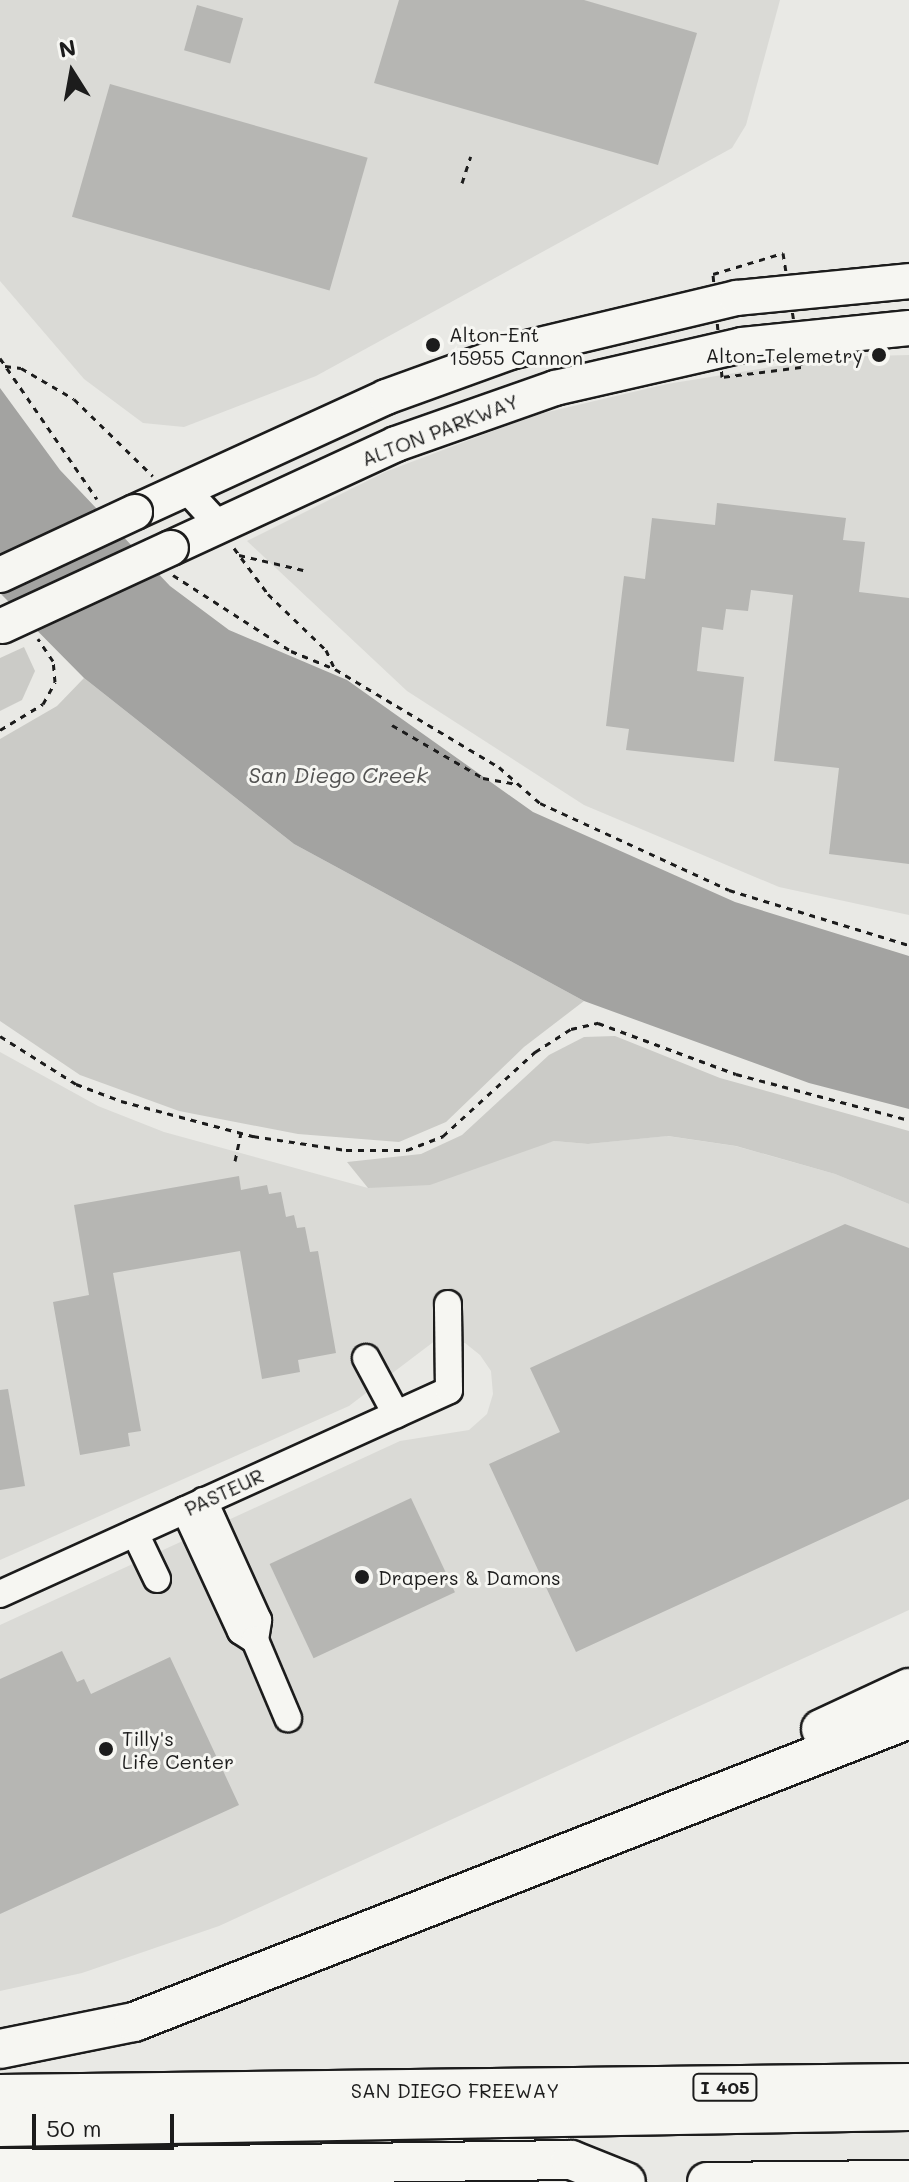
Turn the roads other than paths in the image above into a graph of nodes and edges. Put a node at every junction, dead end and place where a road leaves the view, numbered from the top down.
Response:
1 (909, 281) edge
2 (909, 328) edge
3 (170, 484) junction
4 (218, 524) junction
5 (0, 575) edge
6 (12, 629) edge
7 (448, 1304) dead end
8 (366, 1358) dead end
9 (396, 1414) junction
10 (194, 1506) junction
11 (135, 1533) junction
12 (157, 1579) dead end
13 (0, 1594) edge
14 (909, 1688) edge
15 (288, 1718) dead end
16 (909, 1719) edge
17 (134, 2022) junction
18 (0, 2049) edge
19 (909, 2083) edge
20 (0, 2094) edge
21 (909, 2111) edge
22 (0, 2127) edge
23 (0, 2168) edge
24 (909, 2180) edge
25 (626, 2182) edge
26 (707, 2182) edge

1 - 3 main road
2 - 4 main road, ALTON PARKWAY
3 - 4 street
3 - 5 main road, bridge
4 - 6 main road, ALTON PARKWAY, bridge
7 - 9 street, PASTEUR
8 - 9 street
9 - 10 street, PASTEUR
10 - 11 street, PASTEUR
10 - 15 street
11 - 12 street
11 - 13 street, PASTEUR
14 - 17 highway
16 - 17 highway
17 - 18 highway
19 - 20 highway, SAN DIEGO FREEWAY / I 405
21 - 22 highway
23 - 25 highway
24 - 26 highway

